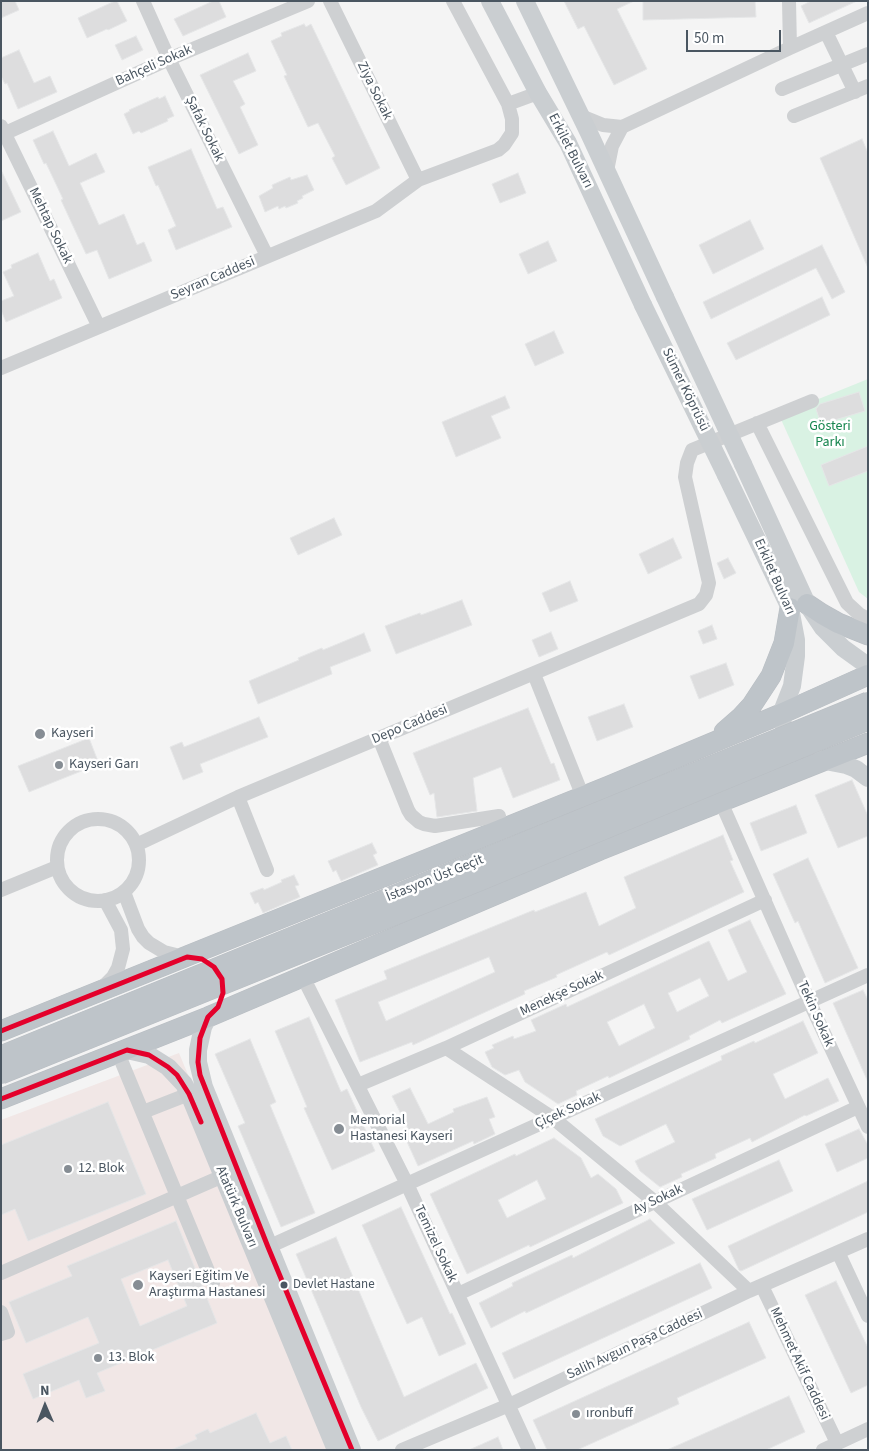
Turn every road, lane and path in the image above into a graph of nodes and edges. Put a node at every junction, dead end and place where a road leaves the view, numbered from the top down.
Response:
1 (143, 1) edge
2 (308, 1) edge
3 (330, 1) edge
4 (453, 1) edge
5 (490, 1) edge
6 (525, 1) edge
7 (789, 1) edge
8 (868, 14) edge
9 (826, 32) junction
10 (790, 48) junction
11 (868, 54) edge
12 (169, 59) junction
13 (842, 65) junction
14 (782, 89) dead end
15 (861, 89) edge
16 (538, 92) junction
17 (508, 104) junction
18 (581, 116) junction
19 (794, 116) dead end
20 (622, 127) junction
21 (2, 132) edge
22 (606, 171) junction
23 (418, 180) junction
24 (267, 256) junction
25 (665, 297) joint
26 (643, 305) joint
27 (99, 327) junction
28 (1, 368) edge
29 (812, 401) dead end
30 (757, 423) junction
31 (743, 464) joint
32 (726, 475) joint
33 (799, 606) junction
34 (868, 619) edge
35 (868, 635) edge
36 (868, 666) edge
37 (534, 674) junction
38 (868, 675) edge
39 (868, 702) edge
40 (781, 714) junction
41 (868, 720) edge
42 (379, 738) junction
43 (868, 743) edge
44 (697, 749) junction
45 (826, 760) junction
46 (868, 778) edge
47 (238, 797) junction
48 (583, 797) junction
49 (721, 802) junction
50 (499, 816) dead end
51 (136, 845) junction
52 (57, 867) junction
53 (267, 870) dead end
54 (1, 890) edge
55 (124, 892) junction
56 (105, 900) junction
57 (765, 900) junction
58 (241, 935) junction
59 (187, 957) junction
60 (868, 975) edge
61 (303, 977) junction
62 (272, 990) junction
63 (96, 993) junction
64 (809, 1001) junction
65 (38, 1016) junction
66 (208, 1017) junction
67 (1, 1031) edge
68 (446, 1048) junction
69 (123, 1052) junction
70 (1, 1056) edge
71 (1, 1074) edge
72 (59, 1077) junction
73 (358, 1085) junction
74 (189, 1094) junction
75 (1, 1099) edge
76 (858, 1107) junction
77 (143, 1112) junction
78 (553, 1118) junction
79 (868, 1127) edge
80 (223, 1176) junction
81 (407, 1184) junction
82 (178, 1196) junction
83 (655, 1202) junction
84 (868, 1239) edge
85 (268, 1247) junction
86 (838, 1252) junction
87 (1, 1273) edge
88 (214, 1283) dead end
89 (755, 1288) junction
90 (458, 1294) junction
91 (1, 1312) edge
92 (868, 1316) edge
93 (1, 1334) edge
94 (508, 1405) junction
95 (868, 1430) edge
96 (837, 1443) junction
97 (336, 1450) edge
98 (352, 1450) edge
99 (402, 1450) edge
100 (529, 1450) edge
101 (823, 1450) edge

1 - 12 street, Şafak Sokak
2 - 12 street, Bahçeli Sokak
3 - 23 street, Ziya Sokak
4 - 17 street, Seyran Caddesi
5 - 16 main road, Erkilet Bulvarı
6 - 18 main road, Erkilet Bulvarı
7 - 10 street
8 - 9 street
9 - 10 street
9 - 13 street
10 - 20 street
11 - 13 street
12 - 21 street, Bahçeli Sokak
12 - 24 street, Şafak Sokak
13 - 14 street
13 - 15 street
15 - 19 street
16 - 17 street
16 - 26 main road, Erkilet Bulvarı
17 - 23 street, Seyran Caddesi
18 - 20 street
18 - 22 main road, Erkilet Bulvarı
20 - 22 street
21 - 27 street, Mehtap Sokak
22 - 25 main road, Erkilet Bulvarı
23 - 24 street, Seyran Caddesi
24 - 27 street, Seyran Caddesi
25 - 31 main road, Sümer Köprüsü, bridge
26 - 32 main road, Sümer Köprüsü, bridge
27 - 28 street, Seyran Caddesi
29 - 30 street
30 - 34 street
30 - 37 street, Depo Caddesi
31 - 33 main road, Erkilet Bulvarı
32 - 33 main road, Erkilet Bulvarı
33 - 35 highway
33 - 36 main road, Erkilet Bulvarı
33 - 40 main road, Erkilet Bulvarı
33 - 44 highway
37 - 42 street, Depo Caddesi
37 - 48 street
38 - 40 highway
39 - 70 highway, İstasyon Üst Geçit, bridge
40 - 44 highway
40 - 45 main road
41 - 71 highway, İstasyon Üst Geçit, bridge
42 - 47 street, Depo Caddesi
42 - 50 street
43 - 45 highway
44 - 48 highway
45 - 46 main road
45 - 49 highway
47 - 51 street, Depo Caddesi
47 - 53 street
48 - 58 highway
49 - 57 street, Tekin Sokak
49 - 61 highway
51 - 52 street
51 - 55 street
52 - 54 street
52 - 56 street
55 - 56 street
55 - 59 street
56 - 63 street
57 - 64 street, Tekin Sokak
57 - 68 street, Menekşe Sokak
58 - 59 highway
58 - 62 highway
59 - 63 highway
59 - 66 highway
60 - 64 street, Çiçek Sokak
61 - 62 highway
61 - 73 street, Temizel Sokak
62 - 66 highway
63 - 65 highway
63 - 69 highway
64 - 76 street, Tekin Sokak
64 - 78 street, Çiçek Sokak
65 - 67 highway
65 - 72 highway
66 - 69 highway
66 - 85 main road, Atatürk Bulvarı
68 - 73 street, Menekşe Sokak
68 - 78 street, Mehmet Akif Caddesi
69 - 72 highway
69 - 74 main road, Atatürk Bulvarı
69 - 77 street
72 - 75 highway
73 - 81 street, Temizel Sokak
74 - 77 street
74 - 80 main road, Atatürk Bulvarı
76 - 79 street, Tekin Sokak
76 - 83 street, Ay Sokak
77 - 82 street
78 - 81 street, Çiçek Sokak
78 - 83 street, Mehmet Akif Caddesi
80 - 82 street
80 - 97 main road, Atatürk Bulvarı
81 - 85 street, Çiçek Sokak
81 - 90 street, Temizel Sokak
82 - 87 street
82 - 88 street
83 - 89 street, Mehmet Akif Caddesi
83 - 90 street, Ay Sokak
84 - 86 street, Salih Avgun Paşa Caddesi
85 - 98 main road, Atatürk Bulvarı
86 - 89 street, Salih Avgun Paşa Caddesi
86 - 92 street
89 - 94 street, Salih Avgun Paşa Caddesi
89 - 96 street, Mehmet Akif Caddesi
90 - 94 street, Temizel Sokak
91 - 93 street
94 - 99 street, Salih Avgun Paşa Caddesi
94 - 100 street, Temizel Sokak
95 - 96 street
96 - 101 street

